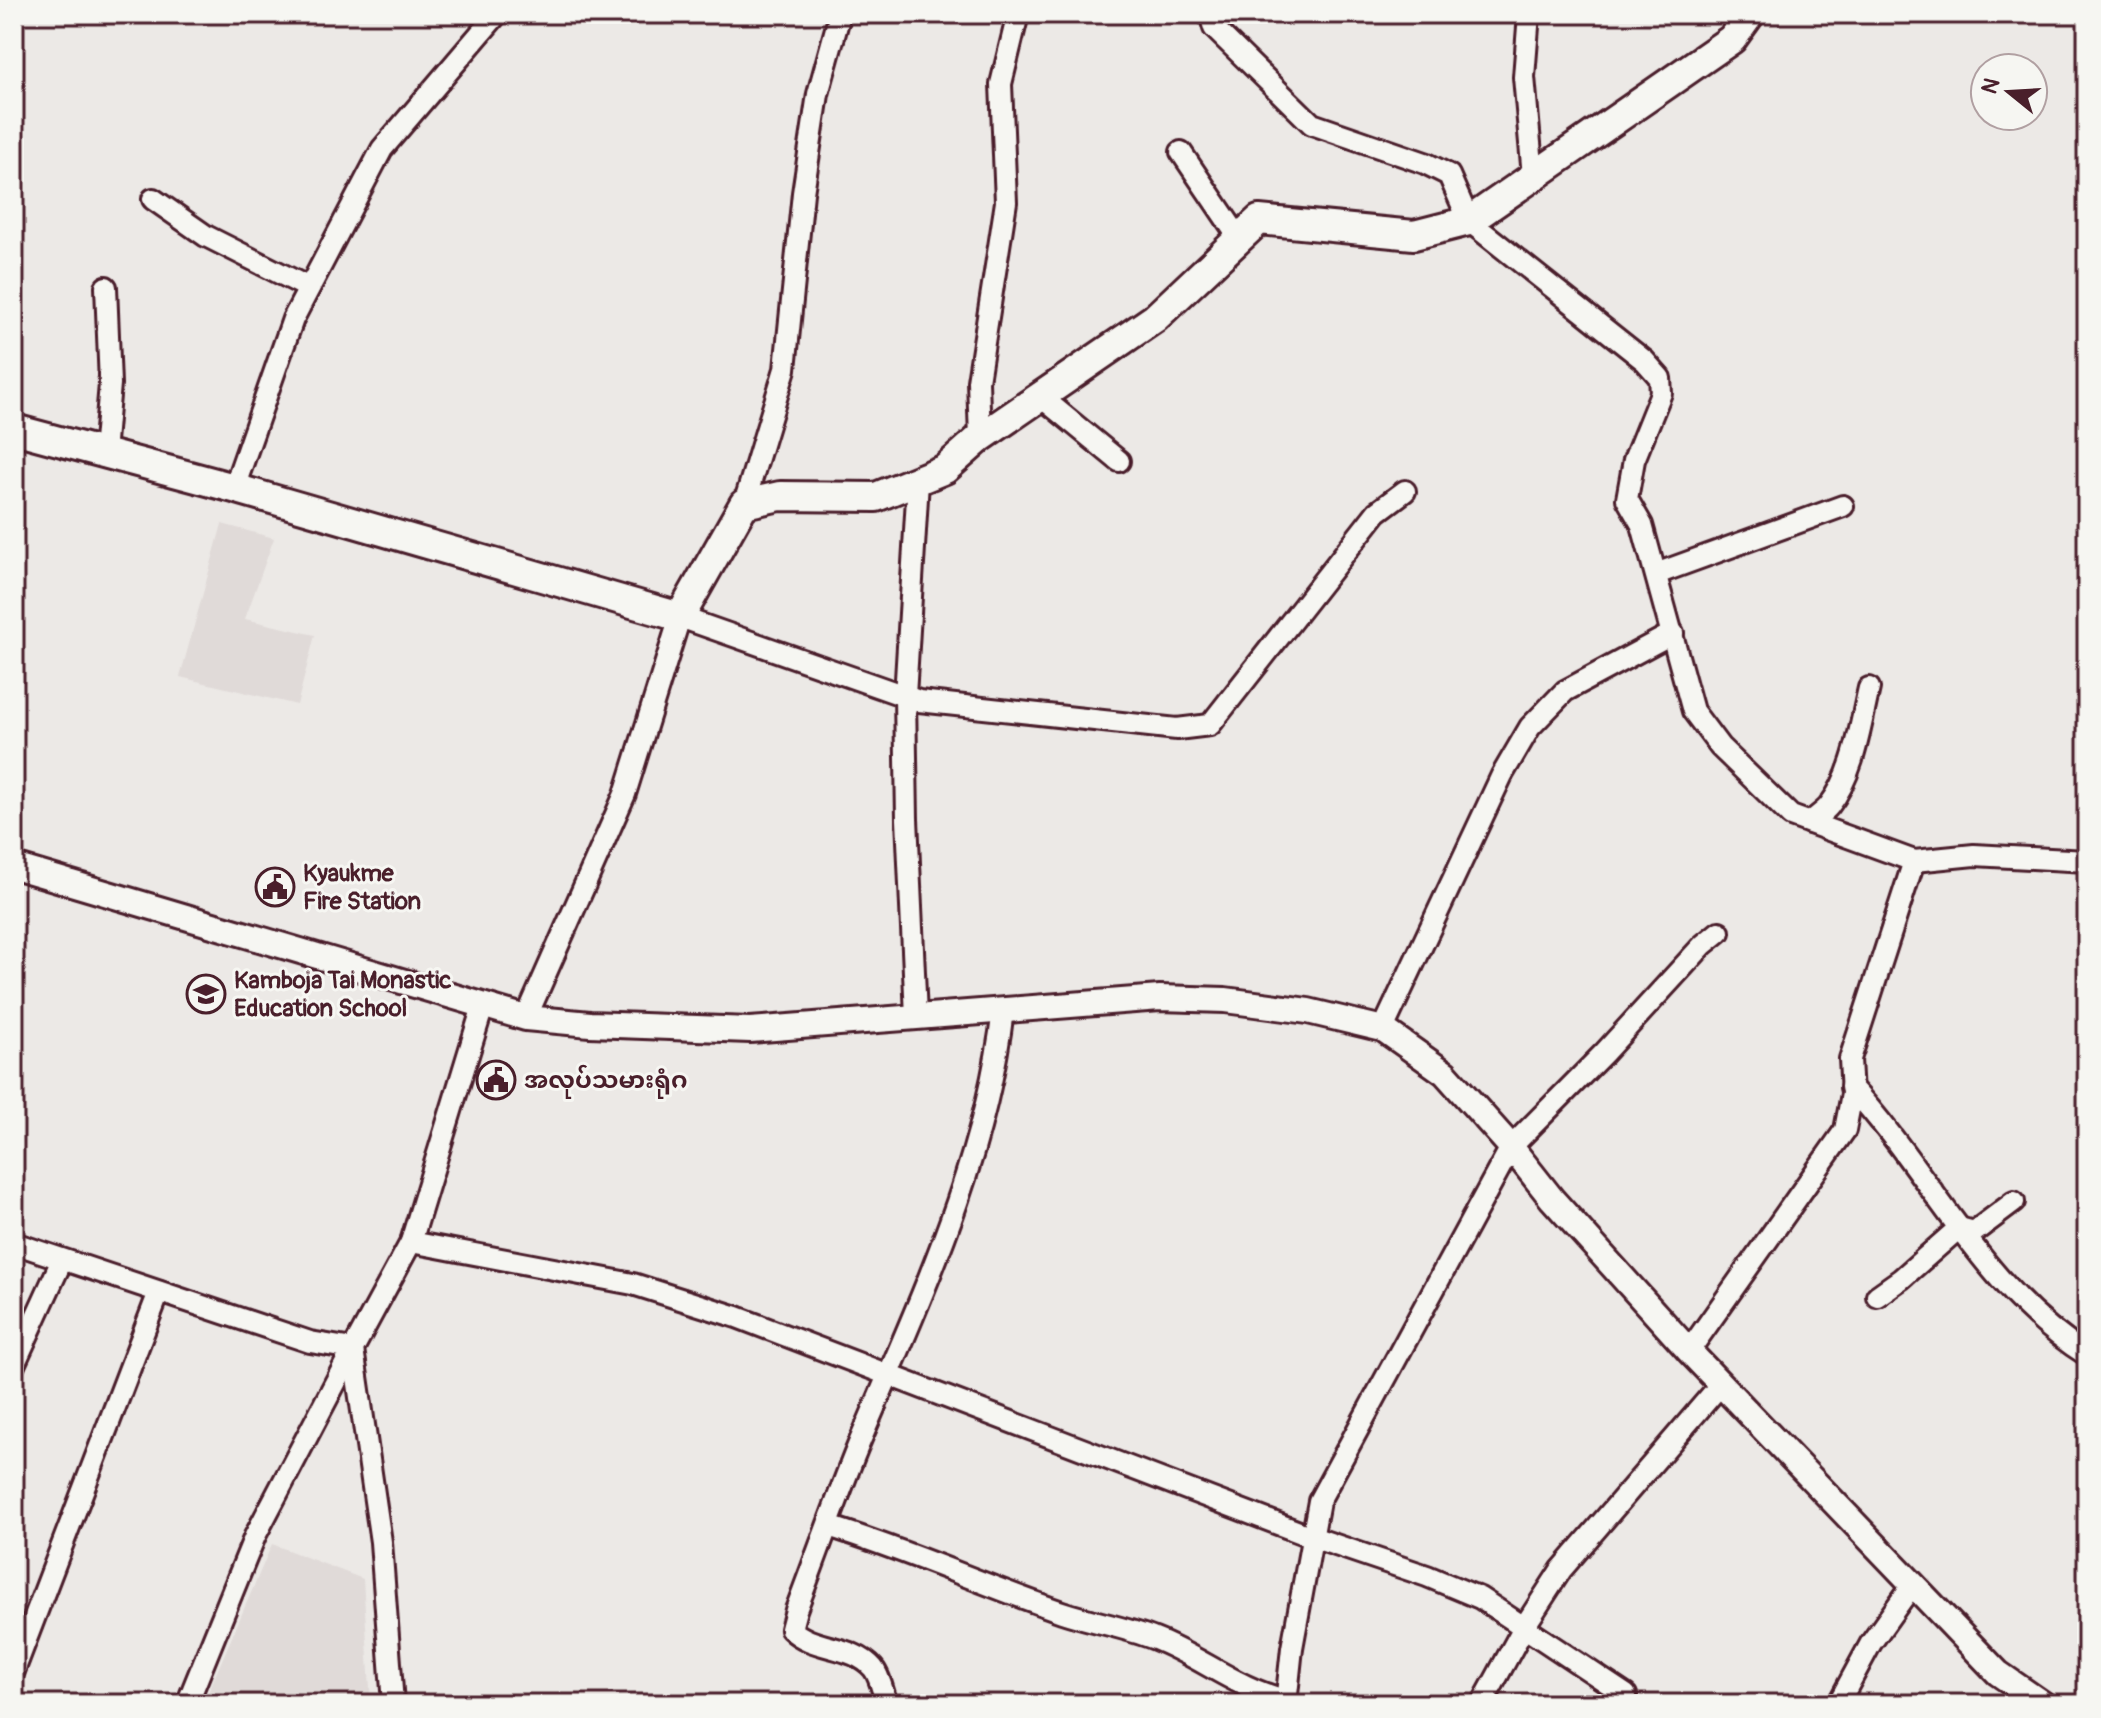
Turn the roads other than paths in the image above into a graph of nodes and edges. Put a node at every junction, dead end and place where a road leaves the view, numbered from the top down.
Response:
1 (497, 14) edge
2 (840, 14) edge
3 (1018, 14) edge
4 (1210, 14) edge
5 (1529, 14) edge
6 (1750, 14) edge
7 (1181, 152) dead end
8 (1533, 176) junction
9 (153, 199) dead end
10 (1469, 221) junction
11 (1239, 238) junction
12 (106, 287) dead end
13 (309, 288) junction
14 (1040, 396) junction
15 (14, 429) edge
16 (980, 438) junction
17 (104, 453) junction
18 (1119, 461) dead end
19 (918, 481) junction
20 (234, 488) junction
21 (1405, 491) dead end
22 (744, 504) junction
23 (1843, 506) dead end
24 (1656, 574) junction
25 (680, 617) junction
26 (1673, 633) junction
27 (1869, 688) dead end
28 (905, 696) junction
29 (1810, 823) junction
30 (1914, 861) junction
31 (2087, 861) edge
32 (14, 866) edge
33 (1719, 932) dead end
34 (483, 1006) junction
35 (1003, 1010) junction
36 (916, 1016) junction
37 (526, 1018) junction
38 (1383, 1029) junction
39 (1851, 1087) junction
40 (1511, 1147) junction
41 (2014, 1202) dead end
42 (1959, 1228) junction
43 (411, 1242) junction
44 (14, 1243) edge
45 (62, 1260) junction
46 (159, 1292) junction
47 (1877, 1296) dead end
48 (353, 1349) junction
49 (1689, 1351) junction
50 (2087, 1355) edge
51 (14, 1365) edge
52 (890, 1375) junction
53 (1721, 1384) junction
54 (828, 1526) junction
55 (1312, 1537) junction
56 (1913, 1584) junction
57 (1524, 1627) junction
58 (14, 1671) edge
59 (1626, 1695) dead end
60 (1287, 1702) edge
61 (1842, 1702) edge
62 (187, 1704) edge
63 (393, 1704) edge
64 (887, 1704) edge
65 (1482, 1704) edge
66 (2043, 1704) edge

1 - 13 street
2 - 22 street
3 - 16 street
4 - 10 street
5 - 8 street
6 - 8 main road
7 - 11 street
8 - 10 main road
9 - 13 street
10 - 11 main road
10 - 24 street
11 - 14 main road
12 - 17 street
13 - 20 street
14 - 16 main road
14 - 18 street
15 - 17 main road
16 - 19 main road
17 - 20 main road
19 - 22 main road
19 - 28 street
20 - 25 main road
21 - 28 street
22 - 25 main road
23 - 24 street
24 - 26 street
25 - 28 street
25 - 37 street
26 - 29 street
26 - 38 street
27 - 29 street
28 - 36 street
29 - 30 street
30 - 31 street
30 - 39 street
32 - 34 street
33 - 40 street
34 - 37 street
34 - 43 street
35 - 36 street
35 - 38 street
35 - 52 street
36 - 37 street
38 - 40 street
39 - 42 street
39 - 49 street
40 - 49 street
40 - 55 street
41 - 42 street
42 - 47 street
42 - 50 street
43 - 48 street
43 - 52 street
44 - 45 street
45 - 46 street
45 - 51 street
46 - 48 street
46 - 58 street
48 - 62 street
48 - 63 street
49 - 53 street
52 - 54 street
52 - 55 street
53 - 56 street
53 - 57 street
54 - 60 street
54 - 64 street
55 - 57 street
55 - 60 street
56 - 61 street
56 - 66 street
57 - 59 street
57 - 65 street

